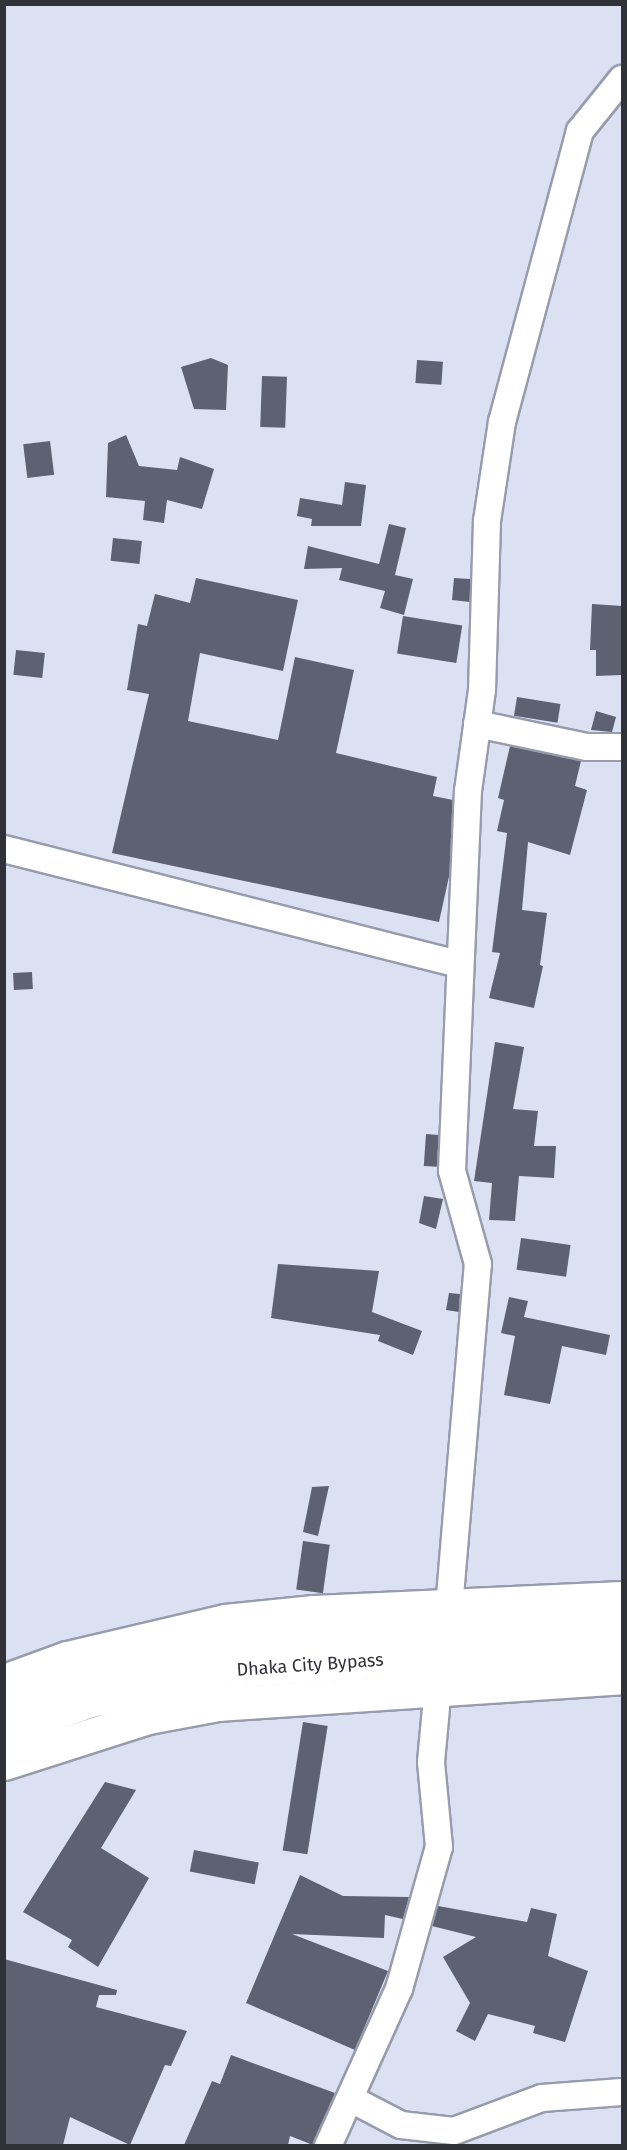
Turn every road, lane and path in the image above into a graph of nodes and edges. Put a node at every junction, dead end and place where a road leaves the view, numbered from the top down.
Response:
1 (622, 79) edge
2 (477, 724) junction
3 (622, 747) edge
4 (4, 849) edge
5 (459, 964) junction
6 (622, 1598) edge
7 (449, 1608) junction
8 (622, 1621) edge
9 (622, 1645) edge
10 (622, 1677) edge
11 (4, 1681) edge
12 (438, 1686) junction
13 (4, 1703) edge
14 (4, 1731) edge
15 (4, 1763) edge
16 (622, 2092) edge
17 (351, 2099) junction
18 (328, 2145) edge

1 - 2 street
2 - 3 street
2 - 5 street
4 - 5 street
5 - 7 street
6 - 7 main road
7 - 11 main road
8 - 13 main road, Dhaka City Bypass
9 - 14 main road, Dhaka City Bypass
10 - 12 main road
12 - 15 main road
12 - 17 street
16 - 17 street
17 - 18 street

